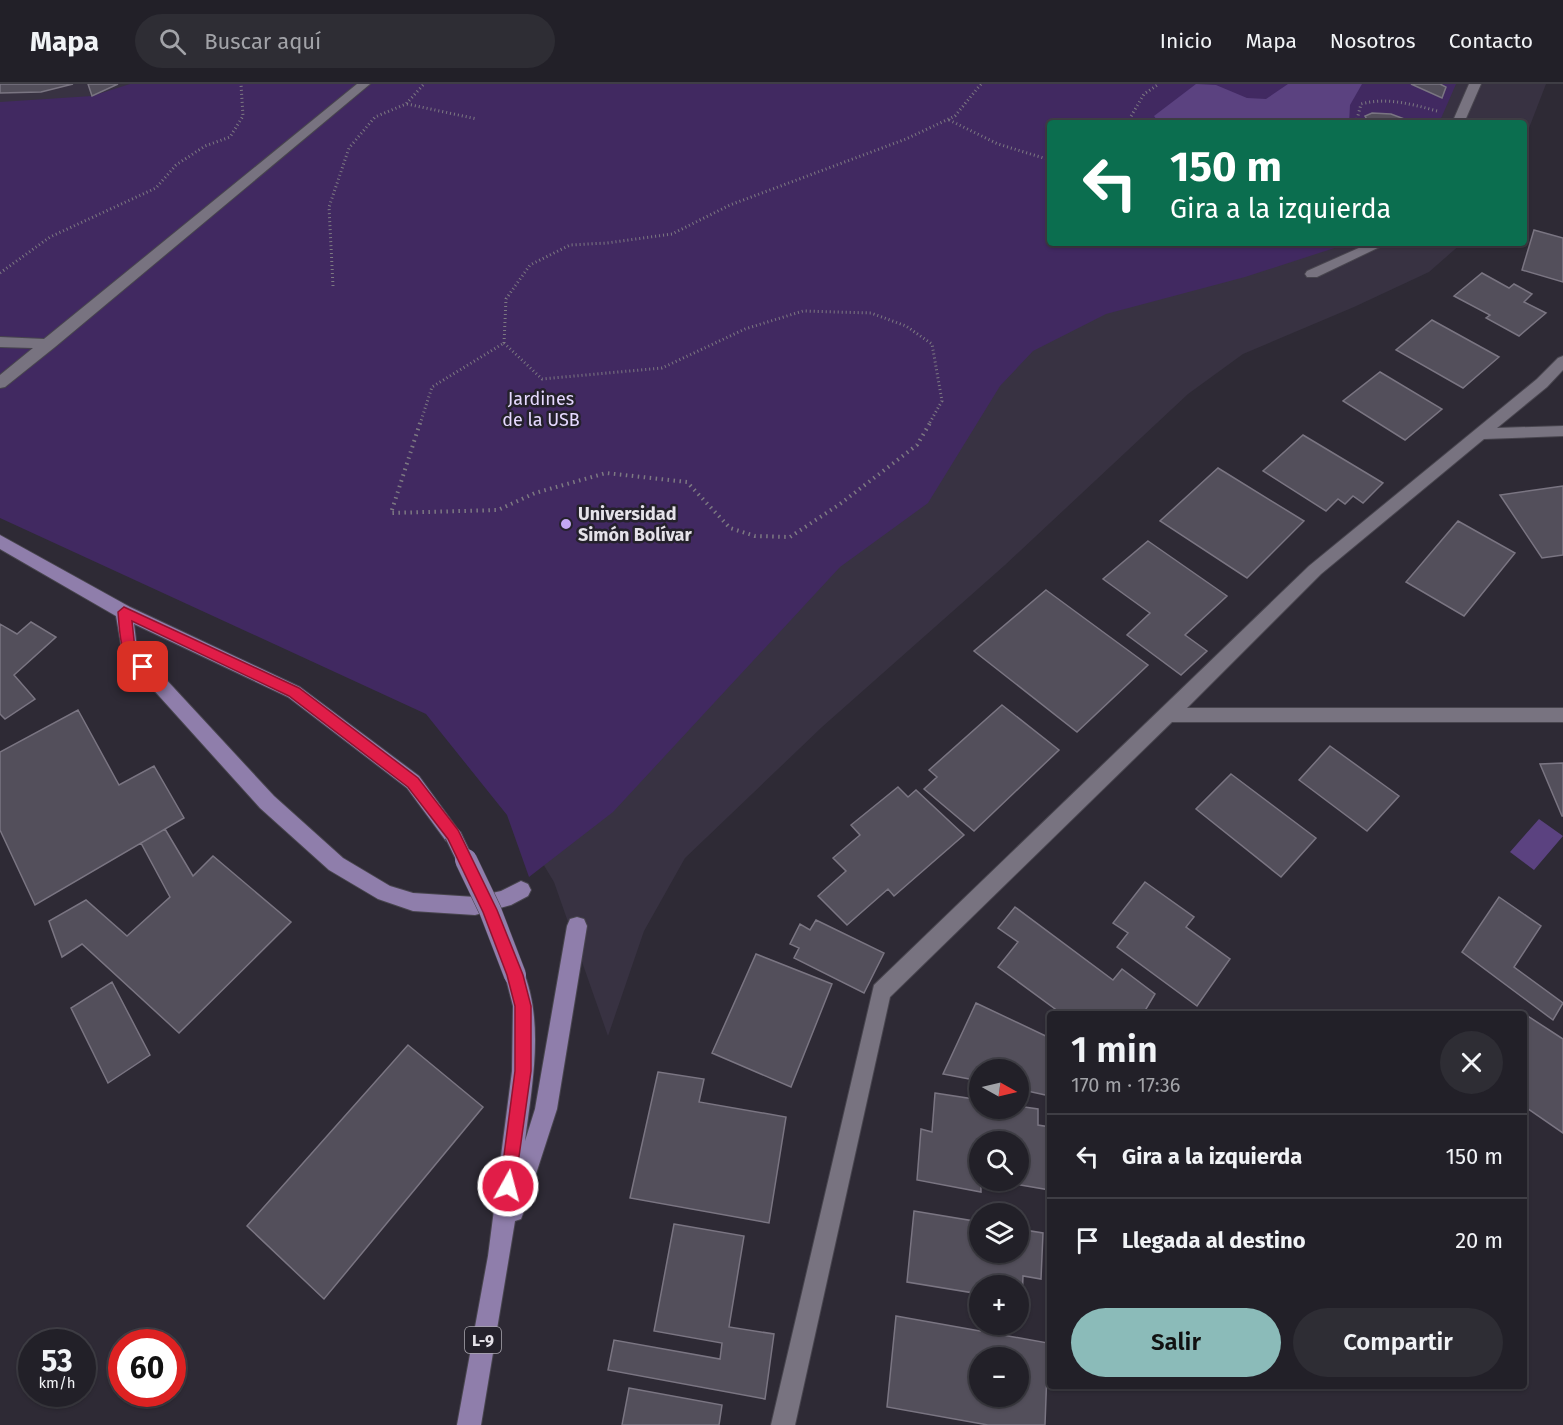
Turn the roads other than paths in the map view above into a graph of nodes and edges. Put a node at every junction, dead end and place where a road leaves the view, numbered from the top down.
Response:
1 (364, 84) edge
2 (1475, 84) edge
3 (1459, 120) edge
4 (1374, 246) edge
5 (1312, 274) dead end
6 (0, 342) edge
7 (50, 344) junction
8 (1563, 361) edge
9 (0, 383) edge
10 (1563, 431) edge
11 (1481, 434) junction
12 (0, 541) edge
13 (124, 612) junction
14 (1563, 715) edge
15 (1168, 716) junction
16 (521, 890) dead end
17 (577, 926) dead end
18 (499, 1256) junction
19 (469, 1425) edge
20 (783, 1425) edge

1 - 7 street
2 - 3 street
4 - 5 street
6 - 7 street
7 - 9 street
8 - 11 street
10 - 11 street
11 - 15 street
12 - 13 main road, L-9
13 - 16 main road
13 - 18 main road, L-9, bridge
14 - 15 street
15 - 20 street
17 - 18 main road
18 - 19 main road, L-9

